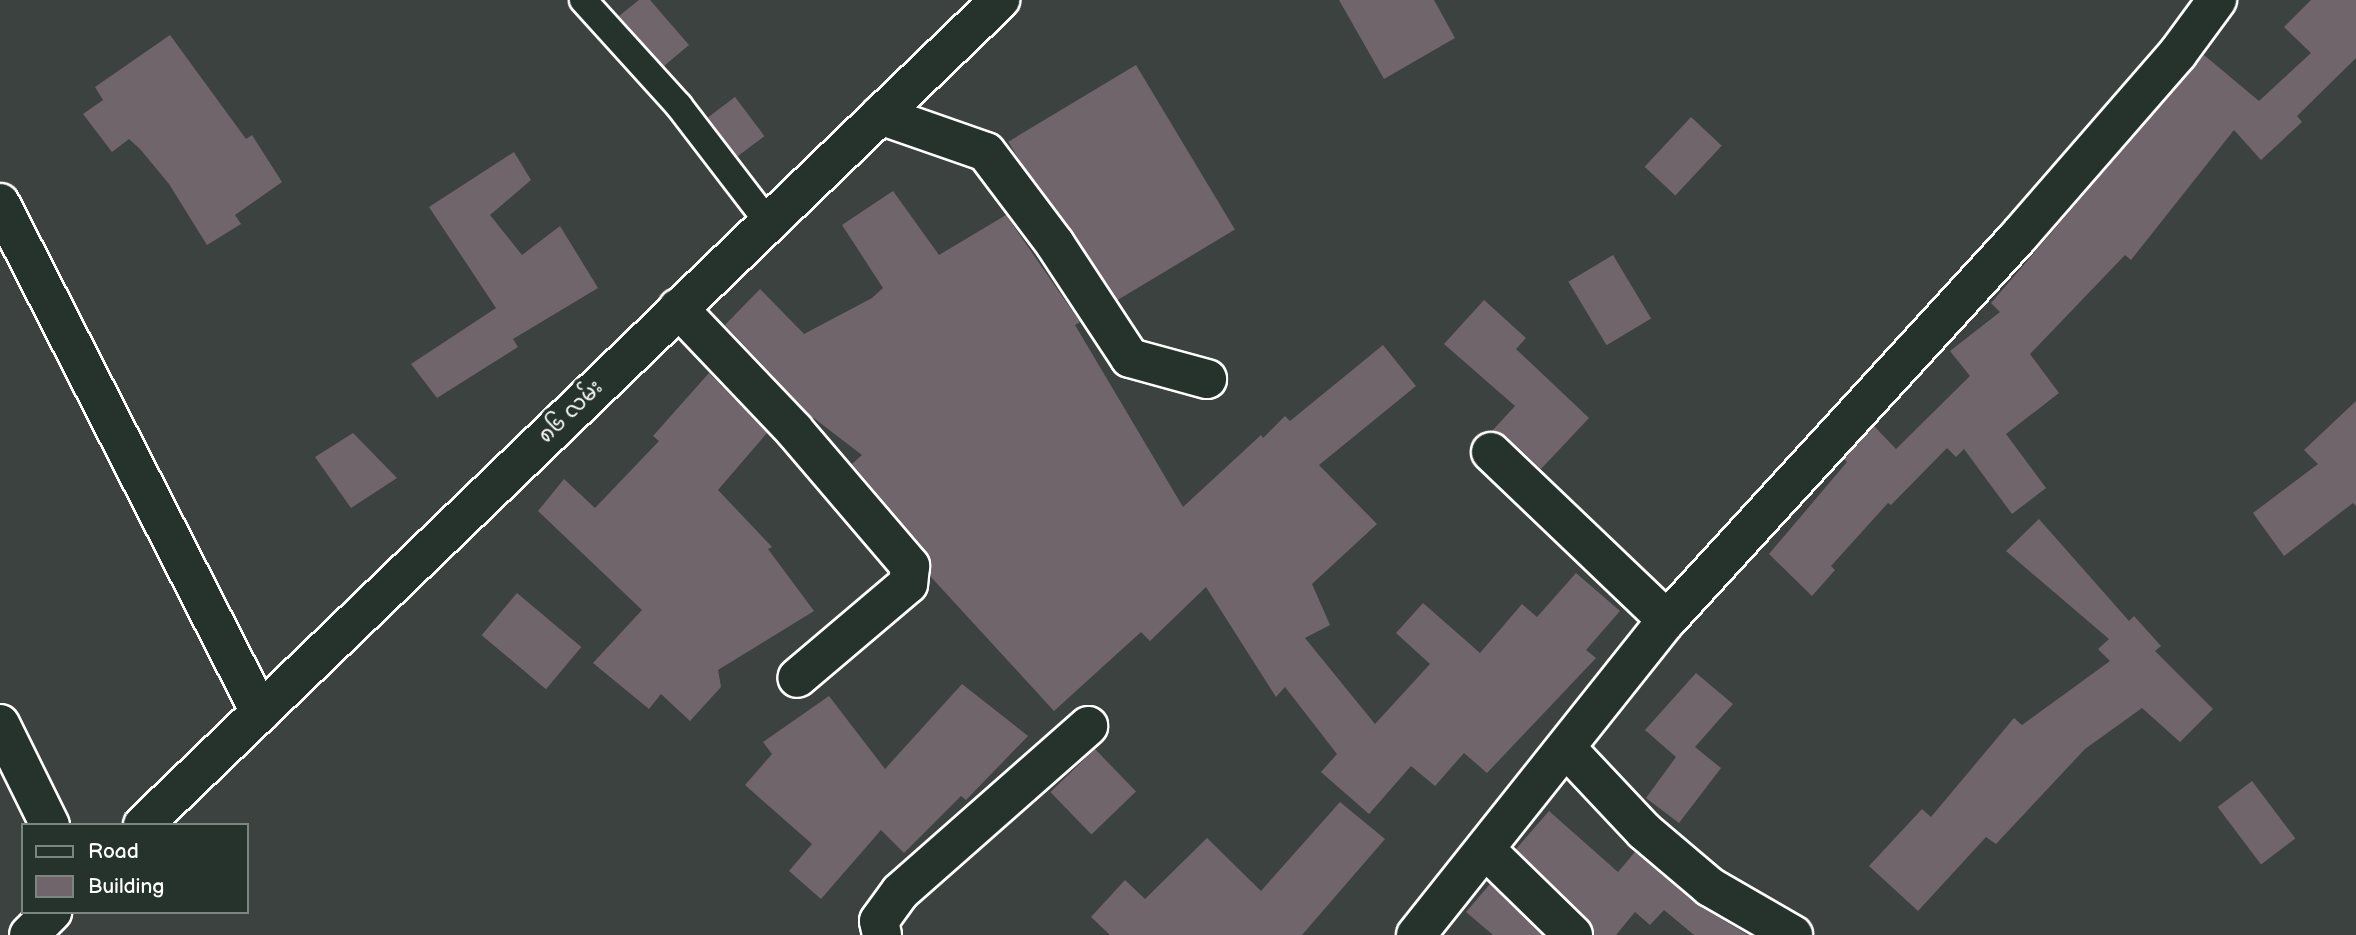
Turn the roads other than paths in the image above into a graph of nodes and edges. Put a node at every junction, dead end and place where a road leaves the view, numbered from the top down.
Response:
1 (583, 0) edge
2 (1000, 0) edge
3 (2217, 0) edge
4 (880, 115) junction
5 (0, 203) edge
6 (768, 222) junction
7 (678, 309) junction
8 (1207, 379) dead end
9 (1491, 452) dead end
10 (1667, 620) junction
11 (797, 678) dead end
12 (260, 712) junction
13 (0, 724) edge
14 (1088, 726) dead end
15 (1566, 748) junction
16 (49, 823) edge
17 (145, 823) edge
18 (1485, 849) junction
19 (50, 914) edge
20 (29, 935) edge
21 (882, 935) edge
22 (1416, 935) edge
23 (1573, 935) edge
24 (1793, 935) edge

1 - 6 lane
2 - 4 street, ၈၆ လမ်း
3 - 10 street
4 - 6 street, ၈၆ လမ်း
4 - 8 street
5 - 12 street
6 - 7 street, ၈၆ လမ်း
7 - 11 street
7 - 12 street, ၈၆ လမ်း
9 - 10 street
10 - 15 street
12 - 17 street, ၈၆ လမ်း
13 - 16 street
14 - 21 street
15 - 18 street
15 - 24 street
18 - 22 street
18 - 23 street
19 - 20 street

